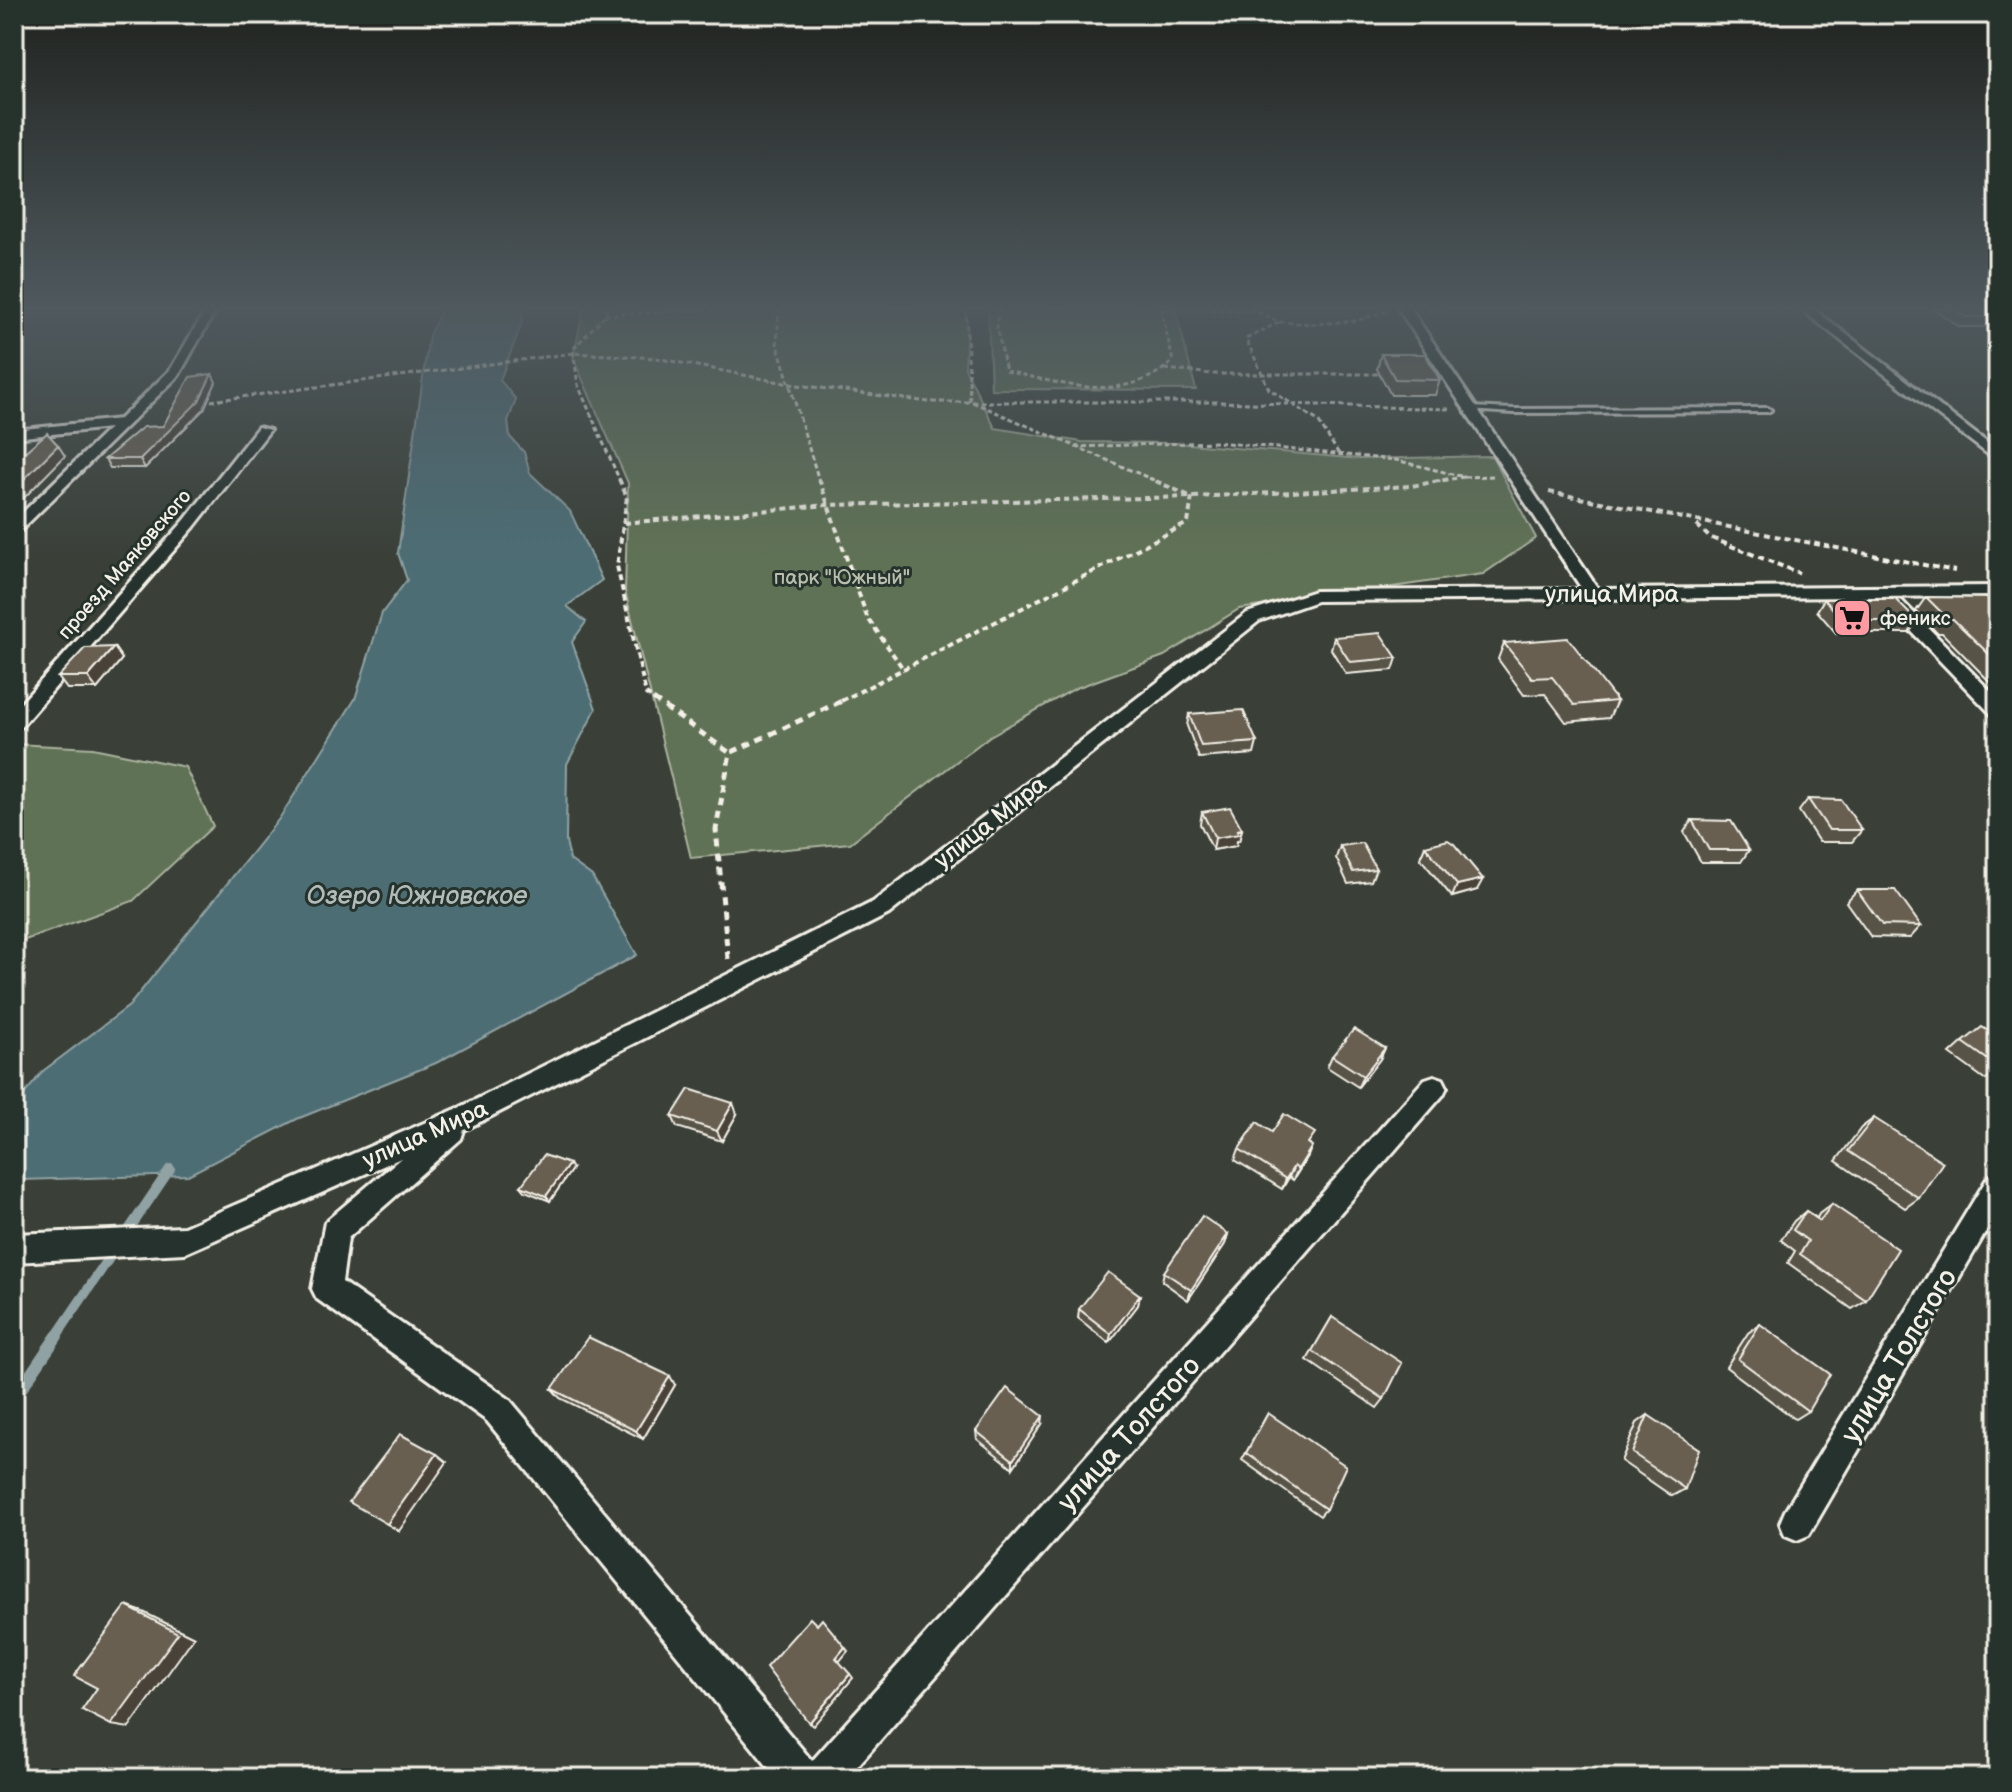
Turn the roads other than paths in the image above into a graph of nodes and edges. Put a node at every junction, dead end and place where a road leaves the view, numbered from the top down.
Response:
1 (155, 392) edge
2 (1459, 392) edge
3 (1913, 392) edge
4 (1470, 409) junction
5 (1768, 410) dead end
6 (125, 422) junction
7 (263, 430) dead end
8 (14, 434) edge
9 (1998, 458) edge
10 (14, 529) edge
11 (1882, 591) junction
12 (1994, 591) edge
13 (1593, 594) junction
14 (1998, 710) edge
15 (14, 723) edge
16 (1434, 1087) dead end
17 (470, 1115) junction
18 (1998, 1186) edge
19 (14, 1248) edge
20 (1797, 1523) dead end
21 (801, 1778) edge
22 (822, 1778) edge

1 - 6 street
2 - 4 street
3 - 9 street
4 - 5 lane
4 - 13 street
6 - 8 street
6 - 10 street
7 - 15 street, проезд Маяковского
11 - 12 street, улица Мира
11 - 13 street, улица Мира
11 - 14 street
13 - 17 street, улица Мира
16 - 22 street, улица Толстого
17 - 19 street, улица Мира
17 - 21 street
18 - 20 street, улица Толстого

